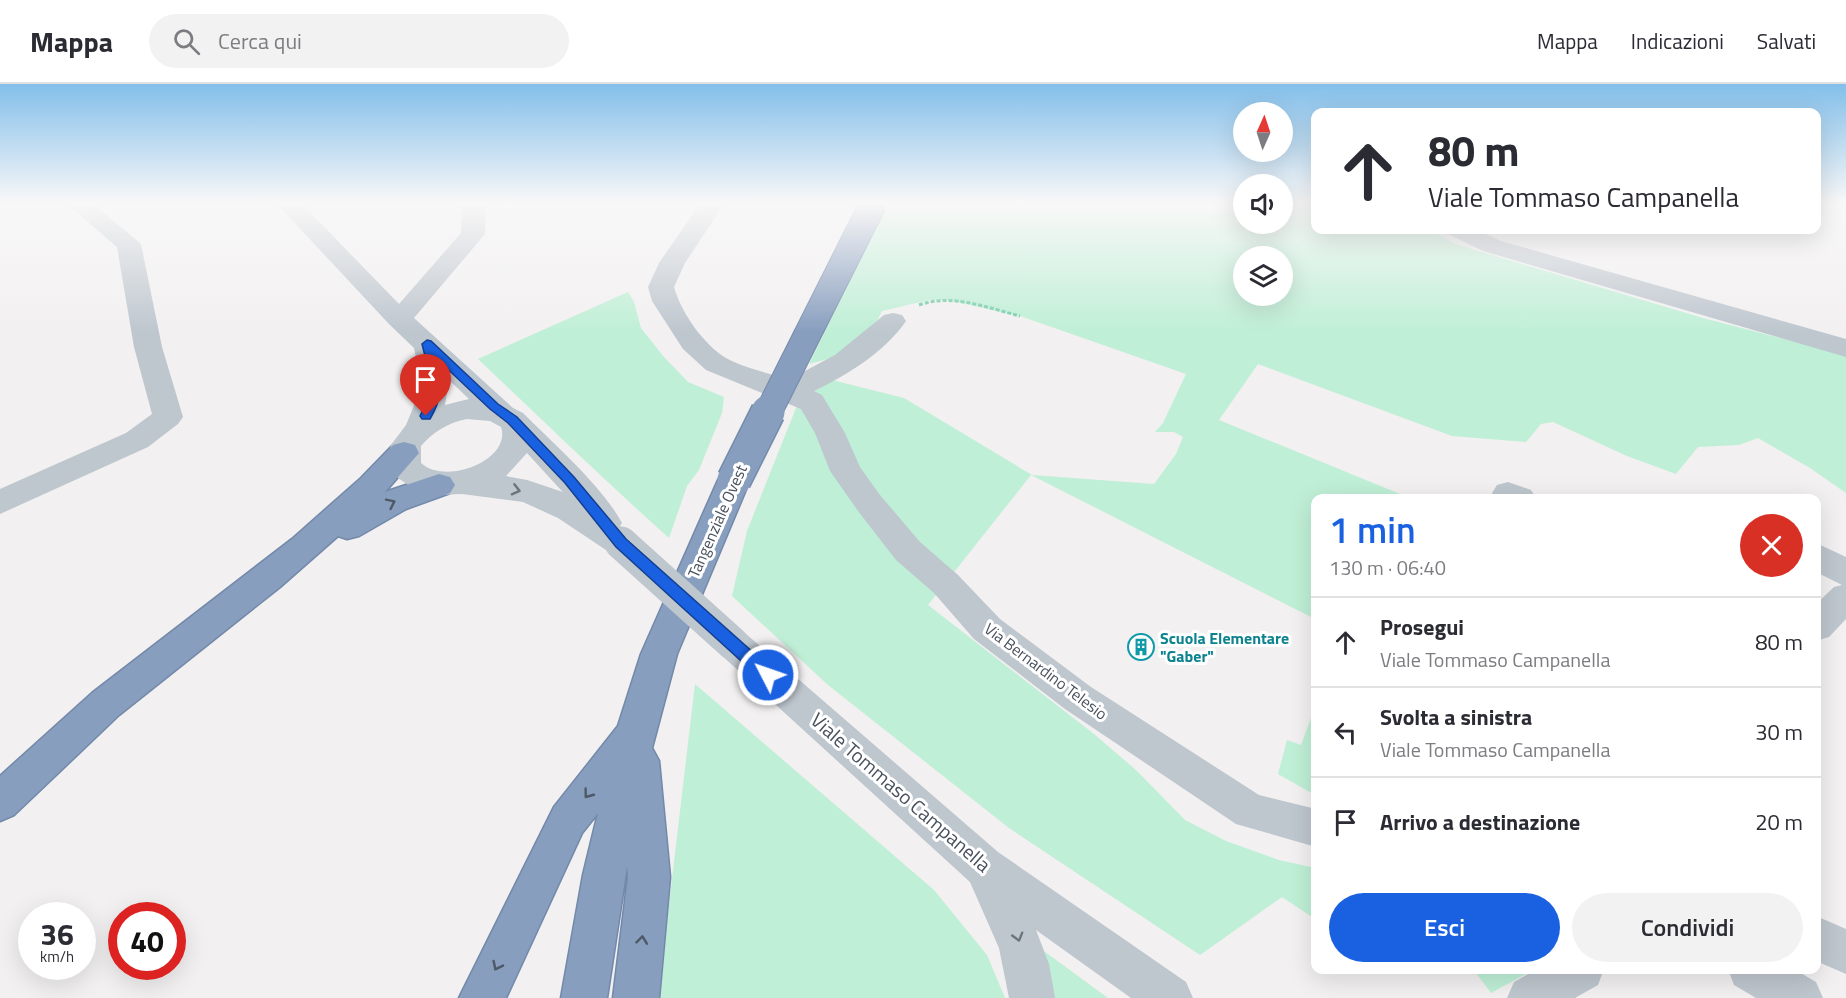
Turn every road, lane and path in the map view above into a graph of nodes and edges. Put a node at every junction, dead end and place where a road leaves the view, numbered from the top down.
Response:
1 (129, 247) edge
2 (330, 247) edge
3 (462, 247) edge
4 (683, 247) edge
5 (852, 247) edge
6 (1494, 247) edge
7 (1020, 316) dead end
8 (398, 318) junction
9 (893, 321) joint
10 (427, 344) junction
11 (1846, 348) edge
12 (789, 391) junction
13 (507, 416) junction
14 (411, 441) junction
15 (448, 484) junction
16 (0, 502) edge
17 (621, 543) junction
18 (302, 550) junction
19 (1821, 559) edge
20 (1846, 573) edge
21 (1846, 597) edge
22 (1821, 622) edge
23 (636, 731) junction
24 (0, 802) edge
25 (1311, 827) edge
26 (983, 866) junction
27 (1821, 940) edge
28 (1846, 952) edge
29 (1573, 974) edge
30 (1759, 974) edge
31 (1167, 997) edge
32 (482, 998) edge
33 (584, 998) edge
34 (636, 998) edge
35 (1032, 998) edge
36 (1530, 998) edge
37 (1800, 998) edge

1 - 16 street
2 - 8 street, Viale Tommaso Campanella
3 - 8 street
4 - 12 street, Via Bernardino Telesio
5 - 23 highway, Tangenziale Ovest, bridge
6 - 11 street
7 - 9 path
8 - 10 street, Viale Tommaso Campanella
9 - 12 street
10 - 13 street, Viale Tommaso Campanella
10 - 14 street
12 - 25 street, Via Bernardino Telesio
13 - 14 street
13 - 15 street
13 - 17 street, Viale Tommaso Campanella
14 - 15 street
14 - 18 highway
15 -> 17 street, Viale Tommaso Campanella
18 -> 15 highway
17 - 26 street, Viale Tommaso Campanella, bridge
18 - 24 highway
19 - 20 street
21 - 22 street
23 -> 32 highway
23 - 33 highway, Tangenziale Ovest
34 -> 23 highway
26 - 31 street, Viale Tommaso Campanella
26 -> 35 street
27 - 28 street
29 - 36 street
30 - 37 street

